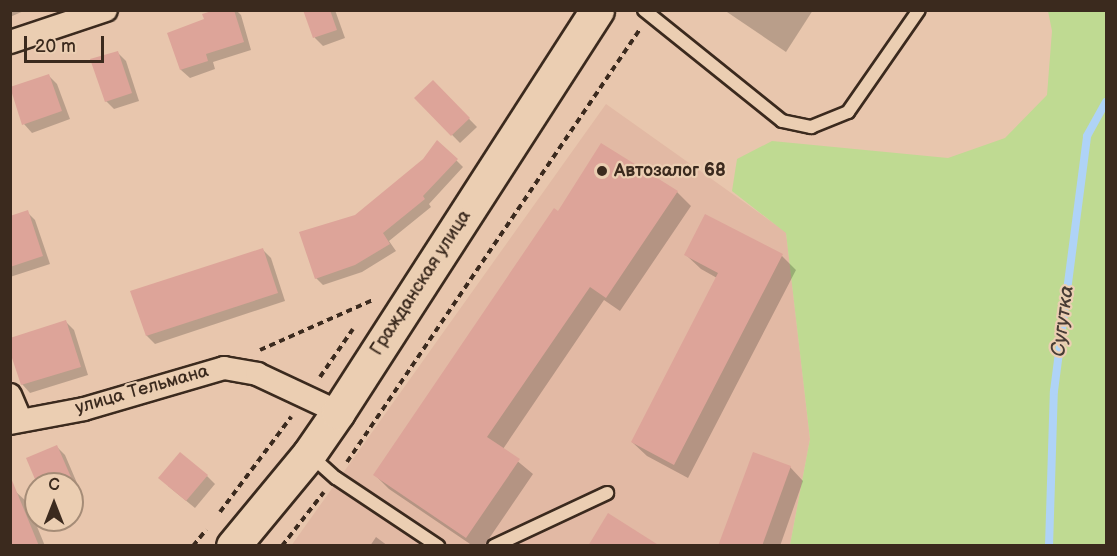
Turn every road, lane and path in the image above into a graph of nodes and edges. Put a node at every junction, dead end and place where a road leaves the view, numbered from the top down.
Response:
1 (106, 10) edge
2 (597, 10) edge
3 (919, 10) edge
4 (647, 13) edge
5 (10, 42) edge
6 (378, 294) dead end
7 (373, 300) junction
8 (367, 310) dead end
9 (360, 320) dead end
10 (224, 368) junction
11 (10, 395) edge
12 (306, 397) junction
13 (338, 412) junction
14 (15, 421) edge
15 (309, 454) junction
16 (336, 478) junction
17 (607, 493) dead end
18 (193, 546) edge
19 (233, 546) edge
20 (282, 546) edge
21 (438, 546) edge
22 (494, 546) edge

1 - 5 street
2 - 13 main road, Гражданская улица
3 - 4 lane
4 - 16 path
6 - 7 path
7 - 8 path
7 - 10 path
9 - 12 path
10 - 12 street, улица Тельмана
10 - 14 street, улица Тельмана
11 - 14 street
12 - 13 street, улица Тельмана
12 - 18 path
13 - 15 main road, Гражданская улица
15 - 16 lane
15 - 19 main road, Гражданская улица
16 - 20 path
16 - 21 lane
17 - 22 lane

